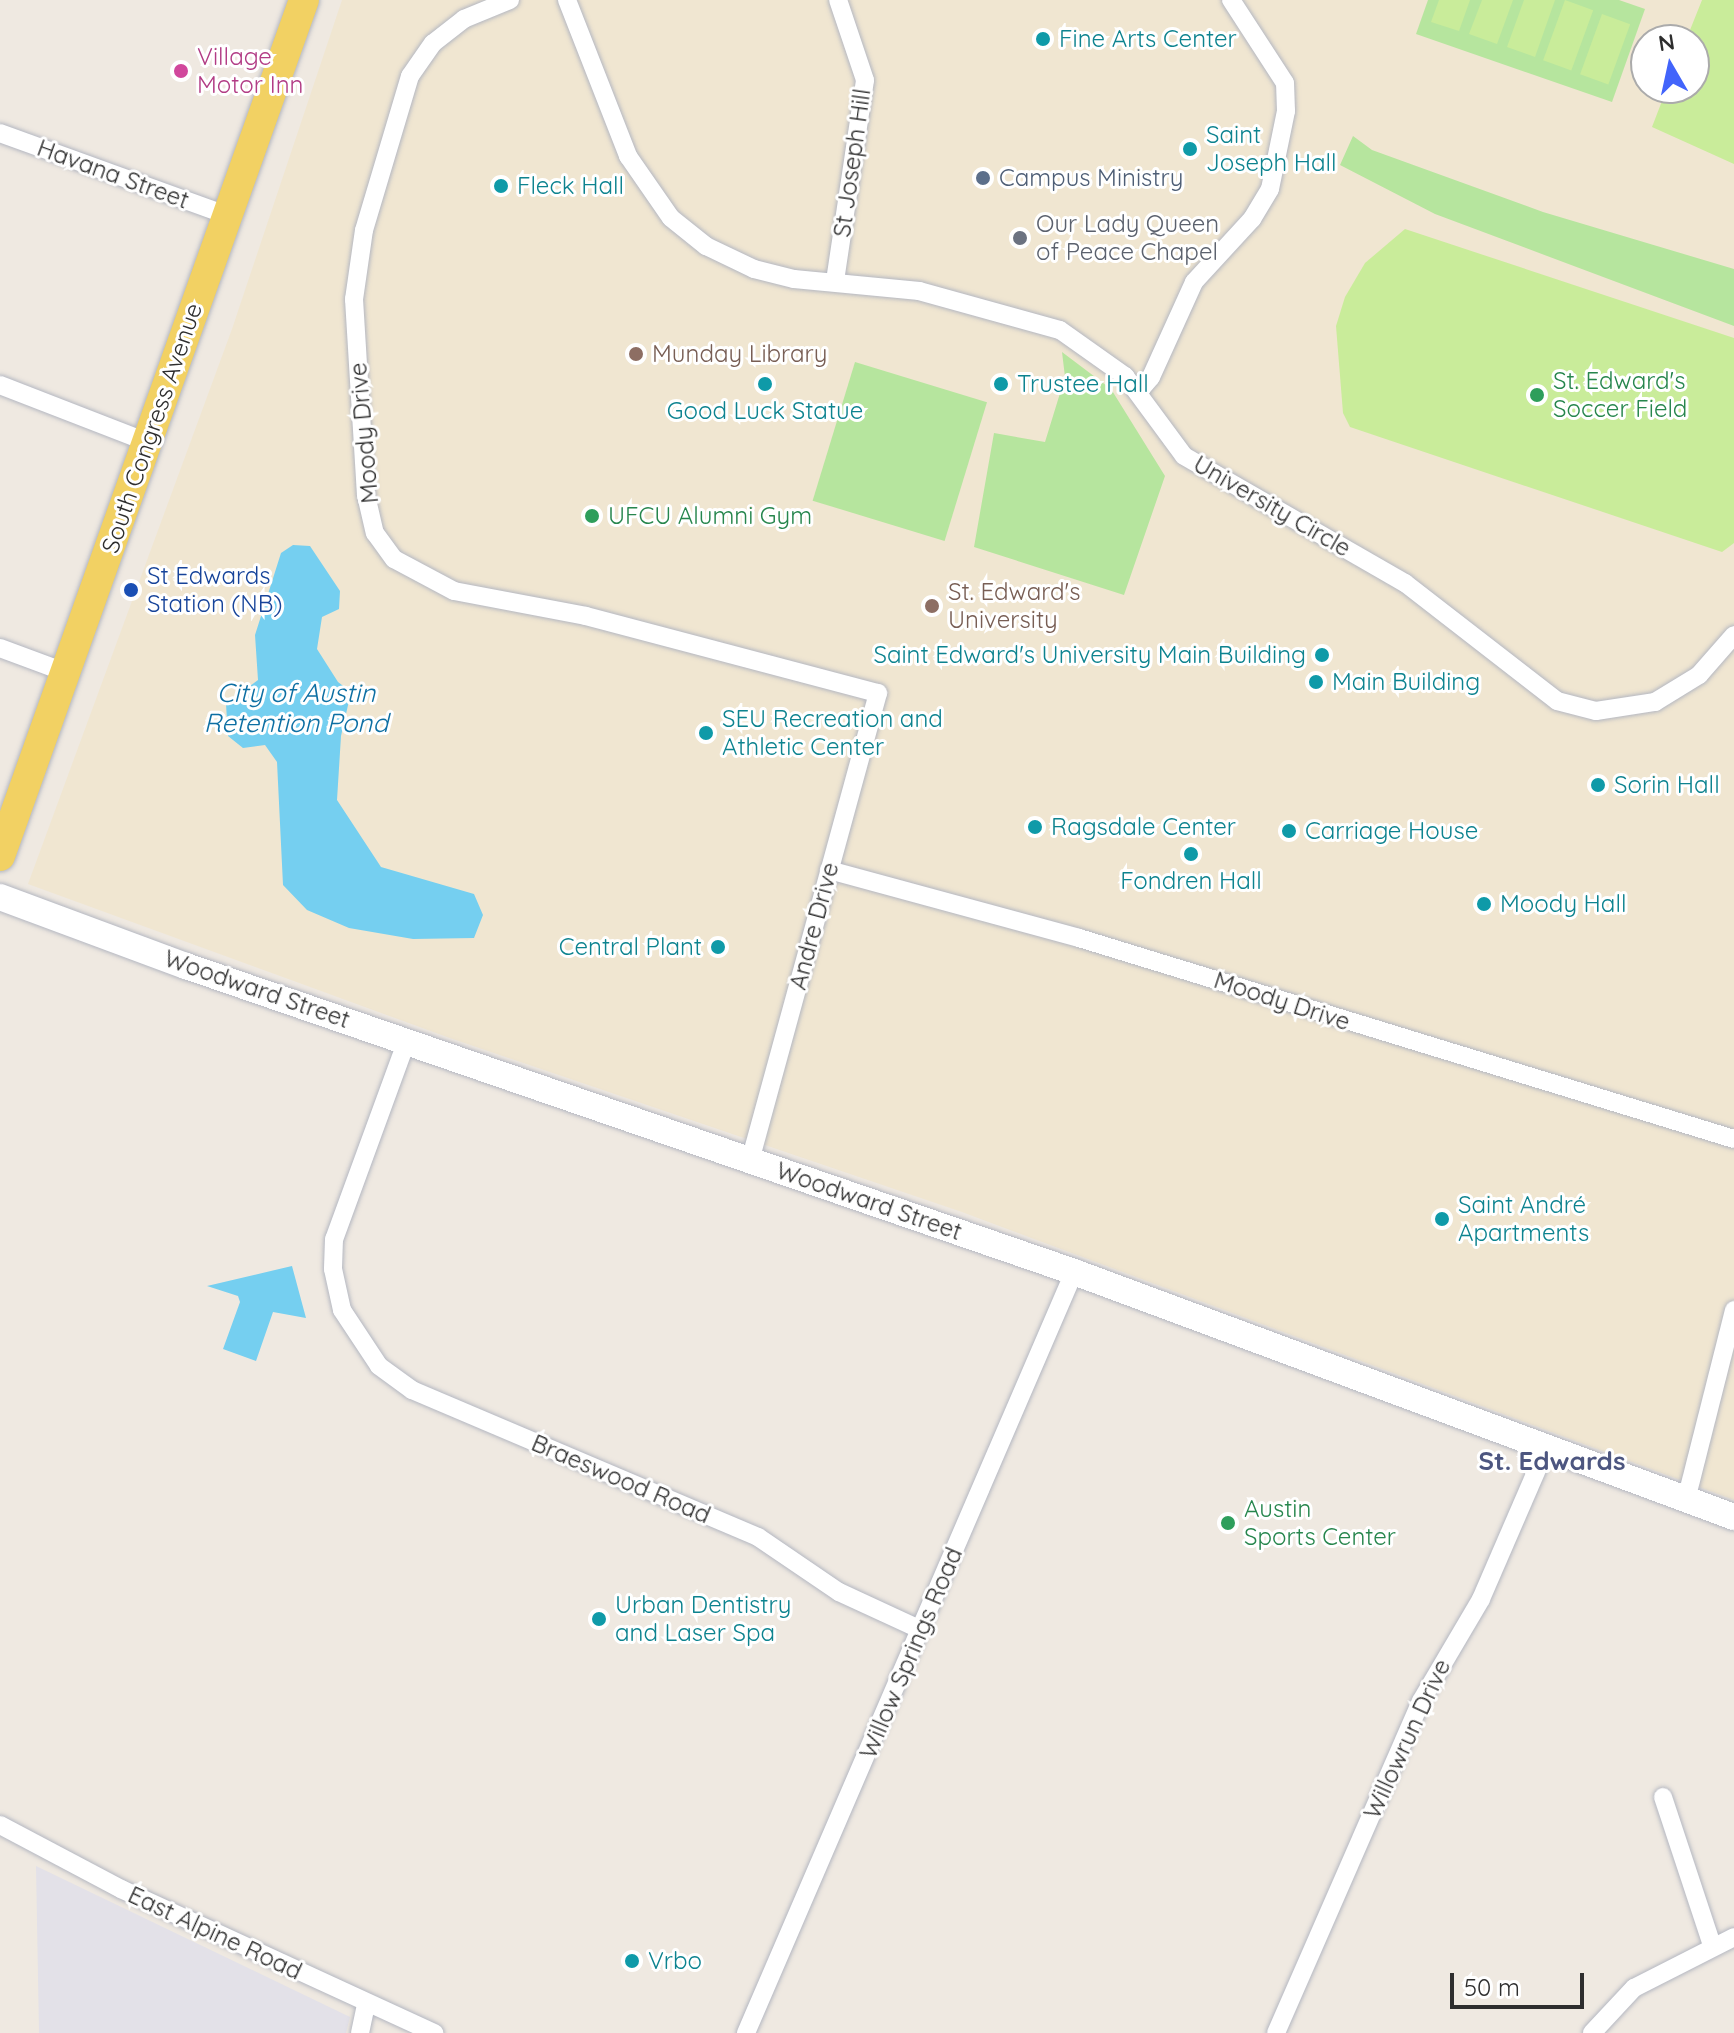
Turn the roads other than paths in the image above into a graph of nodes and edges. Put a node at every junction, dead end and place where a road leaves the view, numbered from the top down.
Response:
1 (304, 0) edge
2 (510, 0) edge
3 (567, 0) edge
4 (838, 0) edge
5 (1231, 0) edge
6 (0, 133) edge
7 (227, 215) junction
8 (835, 281) junction
9 (0, 385) edge
10 (1139, 391) junction
11 (147, 442) junction
12 (1734, 635) edge
13 (0, 648) edge
14 (65, 672) junction
15 (878, 693) joint
16 (0, 856) edge
17 (829, 870) junction
18 (0, 897) edge
19 (407, 1040) junction
20 (1734, 1139) edge
21 (750, 1160) junction
22 (1074, 1272) junction
23 (1734, 1310) edge
24 (1546, 1449) junction
25 (1686, 1500) junction
26 (1734, 1517) edge
27 (919, 1629) junction
28 (1663, 1797) dead end
29 (0, 1825) edge
30 (1734, 1937) edge
31 (1712, 1945) junction
32 (366, 2004) junction
33 (360, 2033) edge
34 (434, 2033) edge
35 (746, 2033) edge
36 (1276, 2033) edge
37 (1592, 2033) edge

1 - 7 main road, South Congress Avenue
2 - 15 street, Moody Drive
3 - 8 street, University Circle
4 - 8 street, St Joseph Hill
5 - 10 street
6 - 7 street, Havana Street
7 - 11 main road, South Congress Avenue
8 - 10 street, University Circle
9 - 11 street
10 - 12 street, University Circle
11 - 14 main road, South Congress Avenue
13 - 14 street
14 - 16 main road, South Congress Avenue
15 - 17 street, Andre Drive
17 - 20 street, Moody Drive
17 - 21 street, Andre Drive
18 - 19 street, Woodward Street
19 - 21 street, Woodward Street
19 - 27 street, Braeswood Road
21 - 22 street, Woodward Street
22 - 24 street, Woodward Street
22 - 27 street, Willow Springs Road
23 - 25 street
24 - 25 street, Woodward Street
24 - 36 street, Willowrun Drive
25 - 26 street, Woodward Street
27 - 35 street, Willow Springs Road
28 - 31 street
29 - 32 street, East Alpine Road
30 - 31 street
31 - 37 street
32 - 33 street
32 - 34 street, East Alpine Road

